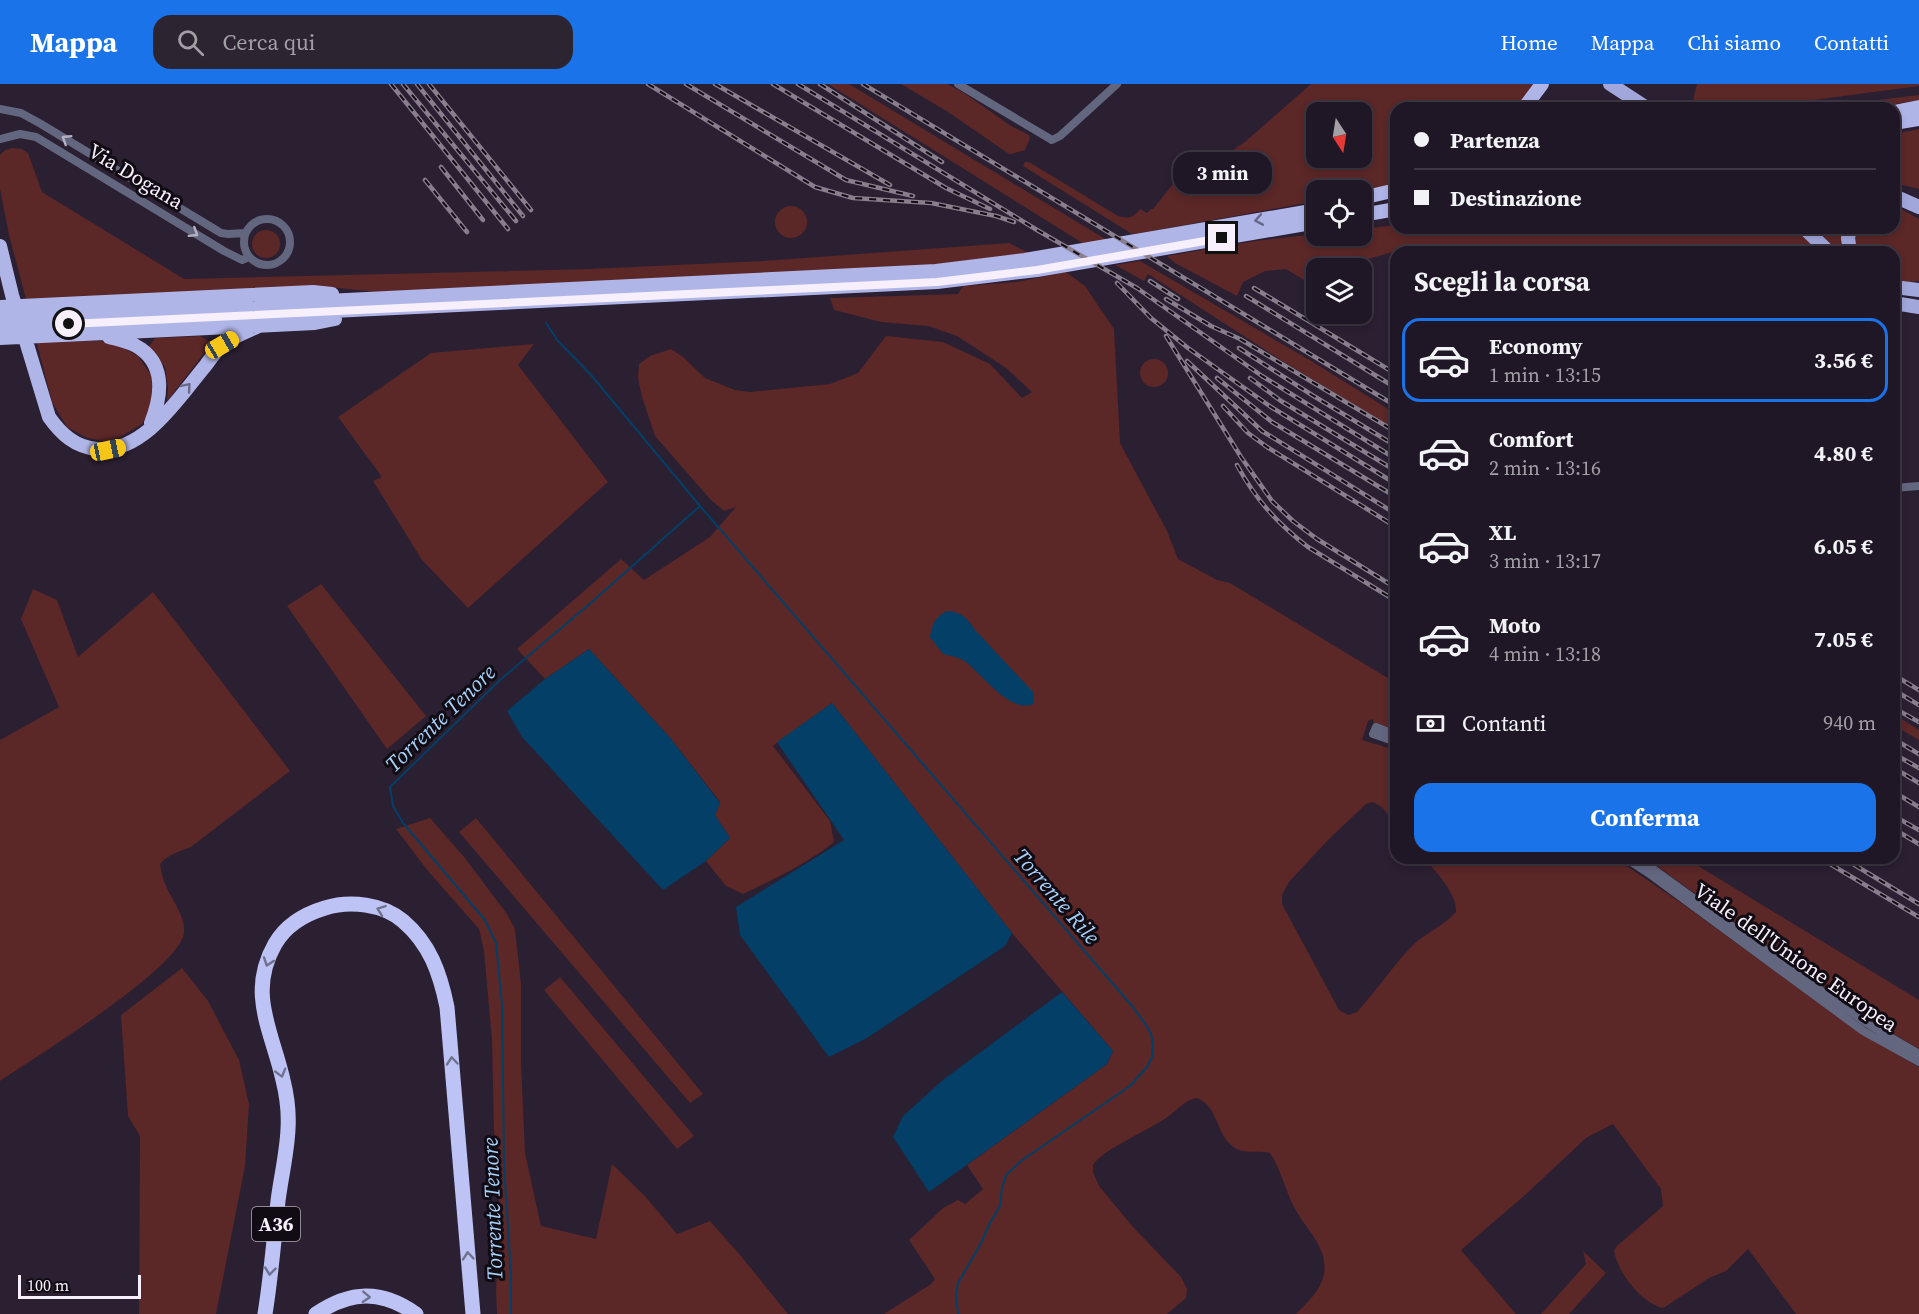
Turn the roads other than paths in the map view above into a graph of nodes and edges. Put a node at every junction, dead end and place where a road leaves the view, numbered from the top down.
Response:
1 (958, 84) edge
2 (1117, 84) edge
3 (1542, 84) edge
4 (1610, 84) edge
5 (1528, 102) edge
6 (1638, 102) edge
7 (1919, 107) edge
8 (0, 109) edge
9 (1900, 111) edge
10 (1919, 119) edge
11 (1900, 122) edge
12 (0, 139) edge
13 (1390, 192) edge
14 (1900, 194) edge
15 (1919, 196) edge
16 (1900, 197) edge
17 (1372, 198) edge
18 (1390, 198) edge
19 (1372, 200) edge
20 (1900, 203) edge
21 (1919, 207) edge
22 (1390, 209) edge
23 (1372, 212) edge
24 (1390, 219) edge
25 (1372, 220) edge
26 (1306, 221) edge
27 (1306, 222) edge
28 (245, 233) junction
29 (1810, 234) edge
30 (0, 246) edge
31 (1823, 246) edge
32 (249, 257) junction
33 (0, 276) edge
34 (1900, 289) edge
35 (1919, 291) edge
36 (12, 295) junction
37 (394, 304) junction
38 (1900, 304) edge
39 (0, 307) edge
40 (1919, 307) edge
41 (0, 317) edge
42 (261, 325) junction
43 (0, 327) edge
44 (99, 334) junction
45 (0, 338) edge
46 (148, 431) junction
47 (1919, 486) edge
48 (1900, 488) edge
49 (1390, 733) edge
50 (1390, 740) edge
51 (1634, 864) edge
52 (1646, 864) edge
53 (1919, 1054) edge
54 (1919, 1062) edge
55 (265, 1314) edge
56 (316, 1314) edge
57 (416, 1314) edge
58 (473, 1314) edge

1 - 2 street
3 - 5 highway
4 - 6 main road
7 - 9 highway
28 -> 8 street, Via Dogana
10 - 11 highway
12 -> 32 street, Via Dogana
13 - 17 highway
14 - 15 main road
16 - 21 main road
18 - 19 highway
20 - 21 main road
22 - 23 highway
24 - 25 highway
26 -> 37 highway
27 - 37 highway
28 - 32 street
28 - 32 street, Via Dogana
29 - 31 main road
30 - 36 highway
33 - 36 highway
34 - 35 main road
36 - 46 highway
37 - 39 highway
37 - 41 highway
37 - 42 highway
37 - 43 highway
38 - 40 main road
42 - 44 highway
46 -> 42 highway
44 - 45 highway
44 - 46 highway
47 - 48 street
49 - 50 street
51 - 54 street, Viale dell'Unione Europea
52 - 53 street, Viale dell'Unione Europea
58 -> 55 highway, A36
56 -> 57 highway

